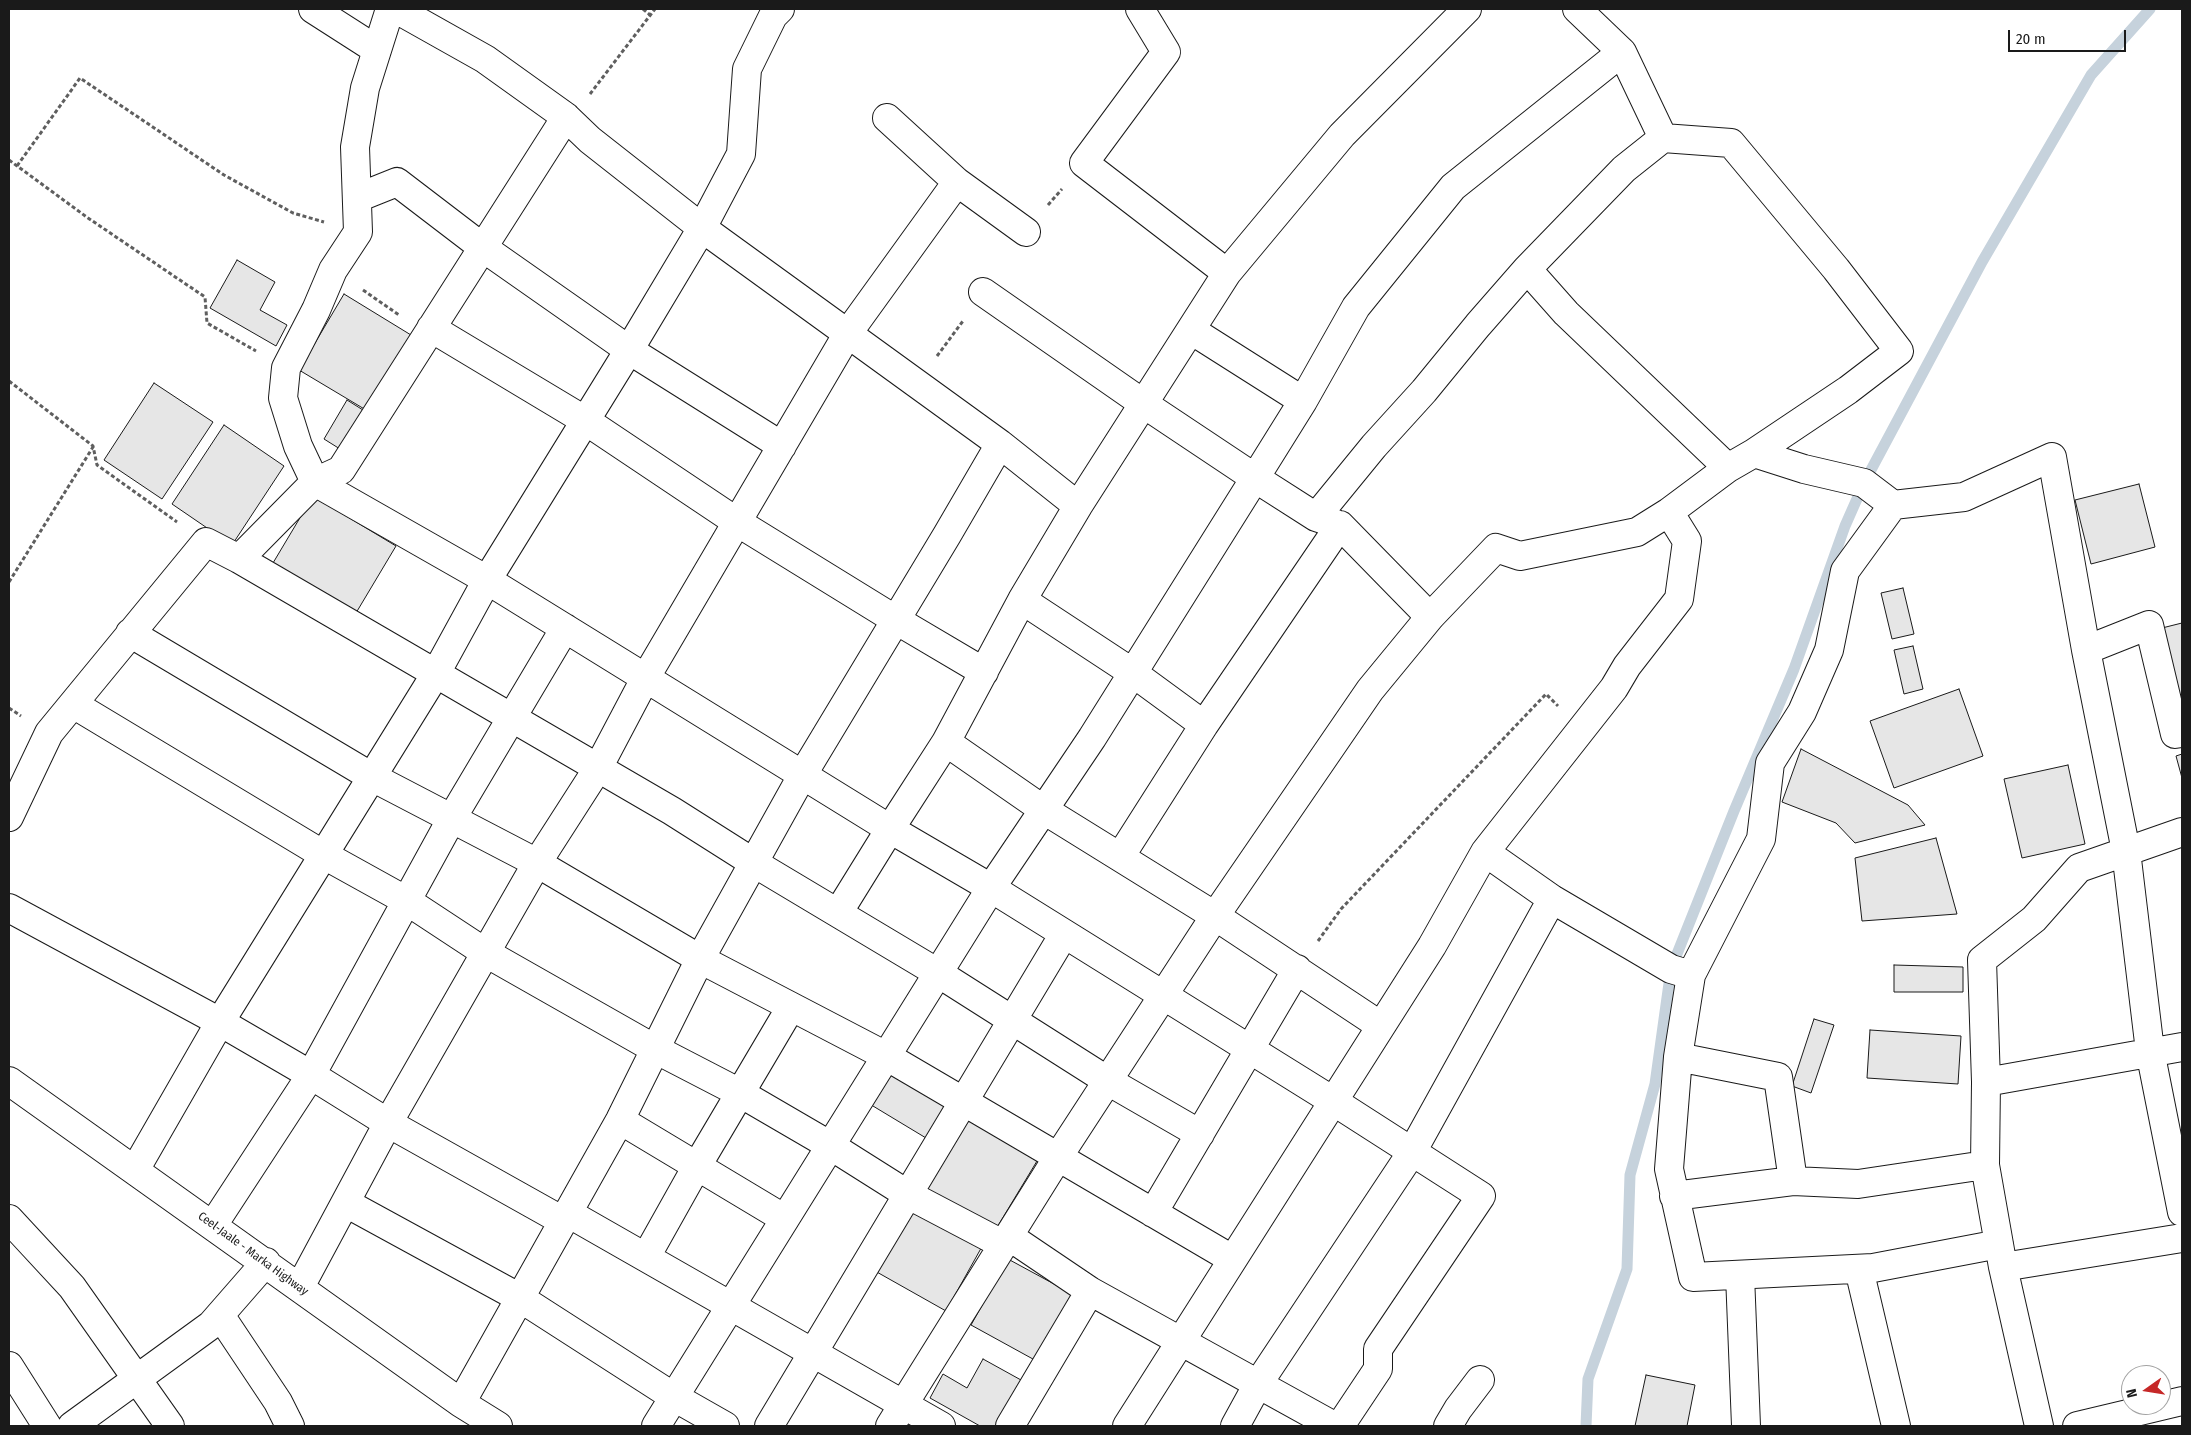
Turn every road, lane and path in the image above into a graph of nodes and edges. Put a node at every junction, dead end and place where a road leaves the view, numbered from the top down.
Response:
1 (313, 9) edge
2 (390, 9) edge
3 (396, 9) edge
4 (643, 9) edge
5 (655, 9) edge
6 (780, 9) edge
7 (1140, 9) edge
8 (1467, 9) edge
9 (1577, 9) edge
10 (650, 14) junction
11 (377, 50) junction
12 (1622, 52) junction
13 (566, 117) junction
14 (887, 118) dead end
15 (1662, 138) junction
16 (9, 160) edge
17 (17, 166) junction
18 (957, 182) junction
19 (357, 198) junction
20 (702, 228) junction
21 (358, 232) junction
22 (1026, 232) dead end
23 (482, 248) junction
24 (1527, 269) junction
25 (333, 270) junction
26 (1228, 273) junction
27 (983, 292) dead end
28 (1191, 330) junction
29 (429, 331) junction
30 (848, 333) junction
31 (630, 350) junction
32 (286, 368) junction
33 (9, 381) edge
34 (1303, 401) junction
35 (1144, 404) junction
36 (586, 420) junction
37 (1000, 444) junction
38 (93, 446) junction
39 (782, 446) junction
40 (1754, 453) junction
41 (1728, 468) junction
42 (1255, 478) junction
43 (315, 482) junction
44 (1893, 504) junction
45 (1078, 506) junction
46 (1669, 512) junction
47 (1328, 521) junction
48 (737, 522) junction
49 (206, 542) junction
50 (239, 559) junction
51 (488, 580) junction
52 (9, 582) edge
53 (1022, 600) junction
54 (1430, 617) junction
55 (896, 620) junction
56 (566, 628) junction
57 (130, 633) junction
58 (2086, 650) junction
59 (984, 672) junction
60 (1133, 673) junction
61 (435, 675) junction
62 (646, 677) junction
63 (74, 704) junction
64 (511, 718) junction
65 (1204, 725) junction
66 (1582, 729) junction
67 (2182, 733) edge
68 (946, 742) junction
69 (598, 768) junction
70 (803, 774) junction
71 (372, 777) junction
72 (1044, 810) junction
73 (9, 817) edge
74 (452, 818) junction
75 (890, 829) junction
76 (2182, 832) edge
77 (2126, 851) junction
78 (1485, 852) junction
79 (324, 855) junction
80 (1120, 857) junction
81 (537, 863) junction
82 (754, 864) junction
83 (991, 888) junction
84 (1552, 899) junction
85 (408, 901) junction
86 (9, 908) edge
87 (838, 913) junction
88 (1215, 916) junction
89 (1064, 934) junction
90 (486, 953) junction
91 (700, 959) junction
92 (1297, 969) junction
93 (938, 973) junction
94 (1691, 975) junction
95 (1164, 995) junction
96 (790, 1007) junction
97 (1011, 1020) junction
98 (220, 1022) junction
99 (1381, 1026) junction
100 (2182, 1047) edge
101 (655, 1049) junction
102 (1250, 1049) junction
103 (2150, 1051) junction
104 (886, 1056) junction
105 (1678, 1057) junction
106 (311, 1075) junction
107 (9, 1081) edge
108 (1108, 1082) junction
109 (1986, 1082) junction
110 (740, 1093) junction
111 (1333, 1101) junction
112 (963, 1102) junction
113 (620, 1120) junction
114 (388, 1123) junction
115 (1200, 1134) junction
116 (830, 1146) junction
117 (1412, 1152) junction
118 (1058, 1158) junction
119 (1985, 1165) junction
120 (697, 1166) junction
121 (135, 1170) junction
122 (1793, 1181) junction
123 (907, 1194) junction
124 (1674, 1196) junction
125 (346, 1203) junction
126 (2182, 1212) edge
127 (1153, 1213) junction
128 (566, 1217) junction
129 (785, 1218) junction
130 (9, 1219) edge
131 (213, 1225) junction
132 (2182, 1238) edge
133 (1007, 1241) junction
134 (2001, 1256) junction
135 (646, 1257) junction
136 (1232, 1259) junction
137 (266, 1262) junction
138 (1859, 1269) junction
139 (1740, 1275) junction
140 (300, 1287) junction
141 (1090, 1291) junction
142 (520, 1298) junction
143 (731, 1306) junction
144 (220, 1315) junction
145 (1180, 1341) junction
146 (813, 1353) junction
147 (9, 1366) edge
148 (137, 1379) junction
149 (1480, 1380) dead end
150 (1258, 1384) junction
151 (674, 1397) junction
152 (2182, 1402) edge
153 (461, 1403) junction
154 (897, 1415) edge
155 (47, 1426) edge
156 (72, 1426) edge
157 (170, 1426) edge
158 (290, 1426) edge
159 (498, 1426) edge
160 (656, 1426) edge
161 (725, 1426) edge
162 (769, 1426) edge
163 (940, 1426) edge
164 (1010, 1426) edge
165 (1127, 1426) edge
166 (1235, 1426) edge
167 (1334, 1426) edge
168 (1340, 1426) edge
169 (1448, 1426) edge
170 (1746, 1426) edge
171 (1896, 1426) edge
172 (2039, 1426) edge
173 (2077, 1426) edge

1 - 11 street
2 - 11 street
3 - 13 street
4 - 10 path
5 - 10 path
6 - 20 street
7 - 26 street
8 - 26 street
9 - 12 street
10 - 13 path
11 - 19 street
12 - 15 street
12 - 34 street
13 - 20 street
13 - 23 street
14 - 18 street
15 - 24 street
15 - 40 street
16 - 17 path
17 - 21 path
17 - 32 path
18 - 22 street
18 - 30 street
19 - 21 street
19 - 23 street
20 - 30 street
20 - 31 street
21 - 25 street
23 - 29 street
23 - 31 street
24 - 41 street
24 - 47 street
25 - 29 path
25 - 32 street
26 - 28 street
27 - 35 street
28 - 34 street
28 - 35 street
29 - 36 street
29 - 43 street
30 - 37 street
30 - 39 street
31 - 36 street
31 - 39 street
32 - 43 street
33 - 38 path
34 - 42 street
35 - 42 street
35 - 45 street
36 - 48 street
36 - 51 street
37 - 45 street
37 - 55 street
38 - 49 path
38 - 52 path
39 - 48 street
40 - 41 street
40 - 44 street
41 - 46 street
42 - 47 street
42 - 60 street
43 - 50 street
43 - 51 street
44 - 58 street
44 - 94 street
45 - 53 street
46 - 54 street
46 - 66 street
47 - 54 street
47 - 65 street
48 - 55 street
48 - 62 street
49 - 50 street
49 - 57 street
50 - 61 street
51 - 56 street
51 - 61 street
53 - 59 street
53 - 60 street
54 - 88 street
55 - 59 street
55 - 70 street
56 - 62 street
56 - 64 street
57 - 63 street
57 - 71 street
58 - 67 street
58 - 77 street
59 - 68 street
60 - 65 street
60 - 72 street
61 - 64 street
61 - 71 street
62 - 69 street
62 - 70 street
63 - 73 street
63 - 79 street
64 - 69 street
64 - 74 street
65 - 80 street
66 - 78 street
66 - 92 path
68 - 72 street
68 - 75 street
69 - 81 street
69 - 82 street
70 - 75 street
70 - 82 street
71 - 74 street
71 - 79 street
72 - 80 street
72 - 83 street
74 - 81 street
74 - 85 street
75 - 83 street
75 - 87 street
76 - 77 street
77 - 103 street
77 - 109 street
78 - 84 street
78 - 99 street
79 - 85 street
79 - 98 street
80 - 88 street
81 - 90 street
81 - 91 street
82 - 87 street
82 - 91 street
83 - 89 street
83 - 93 street
84 - 94 street
84 - 117 street
85 - 90 street
85 - 106 street
86 - 98 street
87 - 93 street
88 - 92 street
88 - 95 street
89 - 95 street
89 - 97 street
90 - 101 street
90 - 114 street
91 - 96 street
91 - 101 street
92 - 99 street
92 - 102 street
93 - 97 street
93 - 104 street
94 - 105 street
95 - 102 street
95 - 108 street
96 - 104 street
96 - 110 street
97 - 108 street
97 - 112 street
98 - 106 street
98 - 121 street
99 - 111 street
100 - 103 street
101 - 110 street
101 - 113 street
102 - 111 street
102 - 115 street
103 - 109 street
103 - 126 street
104 - 112 street
104 - 116 street
105 - 122 street
105 - 124 street
106 - 114 street
106 - 131 street
107 - 121 street, Ceel-Jaale - Marka Highway
108 - 115 street
108 - 118 street
109 - 119 street
110 - 116 street
110 - 120 street
111 - 117 street
111 - 136 street
112 - 118 street
112 - 123 street
113 - 120 street
113 - 128 street
114 - 125 street
114 - 128 street
115 - 127 street
116 - 123 street
116 - 129 street
117 - 150 street
117 - 168 street
118 - 127 street
118 - 133 street
119 - 122 street
119 - 134 street
120 - 129 street
120 - 135 street
121 - 131 street, Ceel-Jaale - Marka Highway
122 - 124 street
123 - 133 street
123 - 146 street
124 - 139 street
125 - 140 street
125 - 142 street
127 - 136 street
128 - 135 street
128 - 142 street
129 - 143 street
130 - 148 street
131 - 137 street, Ceel-Jaale - Marka Highway
132 - 134 street
133 - 141 street
133 - 154 street
134 - 138 street
134 - 172 street
135 - 143 street
136 - 145 street
137 - 140 street, Ceel-Jaale - Marka Highway
137 - 144 street
138 - 139 street
138 - 171 street
139 - 170 street
140 - 153 street, Ceel-Jaale - Marka Highway
141 - 145 street
141 - 164 street
142 - 151 street
142 - 153 street
143 - 146 street
143 - 151 street
144 - 148 street
144 - 158 street
145 - 150 street
145 - 165 street
146 - 154 street
146 - 162 street
147 - 155 street
148 - 156 street
148 - 157 street
149 - 169 street
150 - 166 street
150 - 167 street
151 - 160 street
151 - 161 street
152 - 173 street
153 - 159 street, Ceel-Jaale - Marka Highway
154 - 163 street

